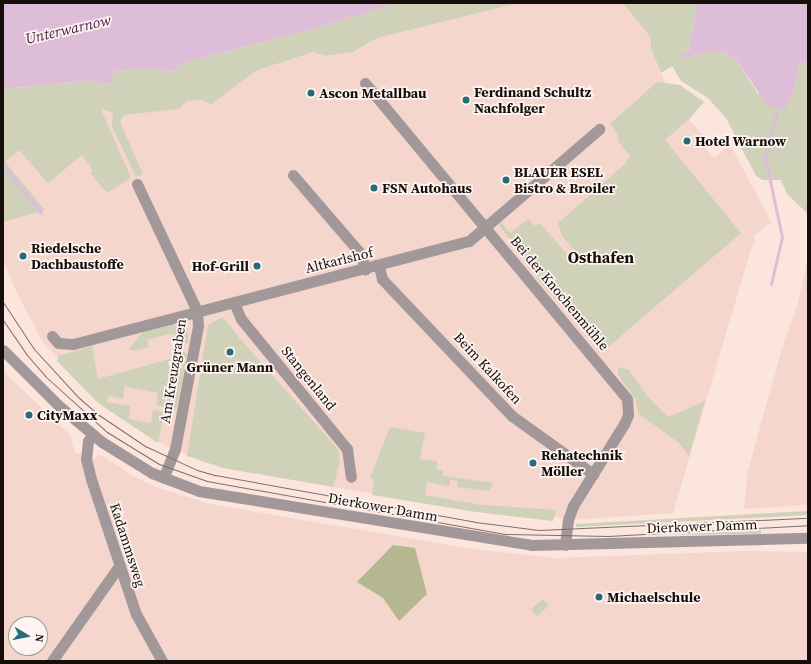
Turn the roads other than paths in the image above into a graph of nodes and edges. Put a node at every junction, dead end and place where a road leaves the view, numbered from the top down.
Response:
1 (365, 83) dead end
2 (599, 129) dead end
3 (293, 174) dead end
4 (137, 184) dead end
5 (485, 227) junction
6 (379, 266) junction
7 (366, 269) junction
8 (234, 302) junction
9 (197, 311) junction
10 (52, 336) dead end
11 (3, 350) edge
12 (93, 435) junction
13 (593, 474) junction
14 (351, 476) dead end
15 (163, 478) junction
16 (808, 538) edge
17 (565, 545) junction
18 (117, 560) junction
19 (52, 661) edge
20 (162, 661) edge

1 - 5 street, Bei der Knochenmühle
2 - 5 street, Altkarlshof
3 - 7 street
4 - 9 street, Am Kreuzgraben
5 - 6 street, Altkarlshof
5 - 13 street, Bei der Knochenmühle
6 - 7 street, Altkarlshof
6 - 13 street, Beim Kalkofen
7 - 8 street, Altkarlshof
8 - 9 street, Altkarlshof
8 - 14 street, Stangenland
9 - 10 street, Altkarlshof
9 - 15 street, Am Kreuzgraben
11 - 12 street, Dierkower Damm
12 - 15 street, Dierkower Damm
12 - 18 street, Kadammsweg
13 - 17 street, Bei der Knochenmühle
15 - 17 street, Dierkower Damm
16 - 17 street, Dierkower Damm
18 - 19 street
18 - 20 street, Kadammsweg

